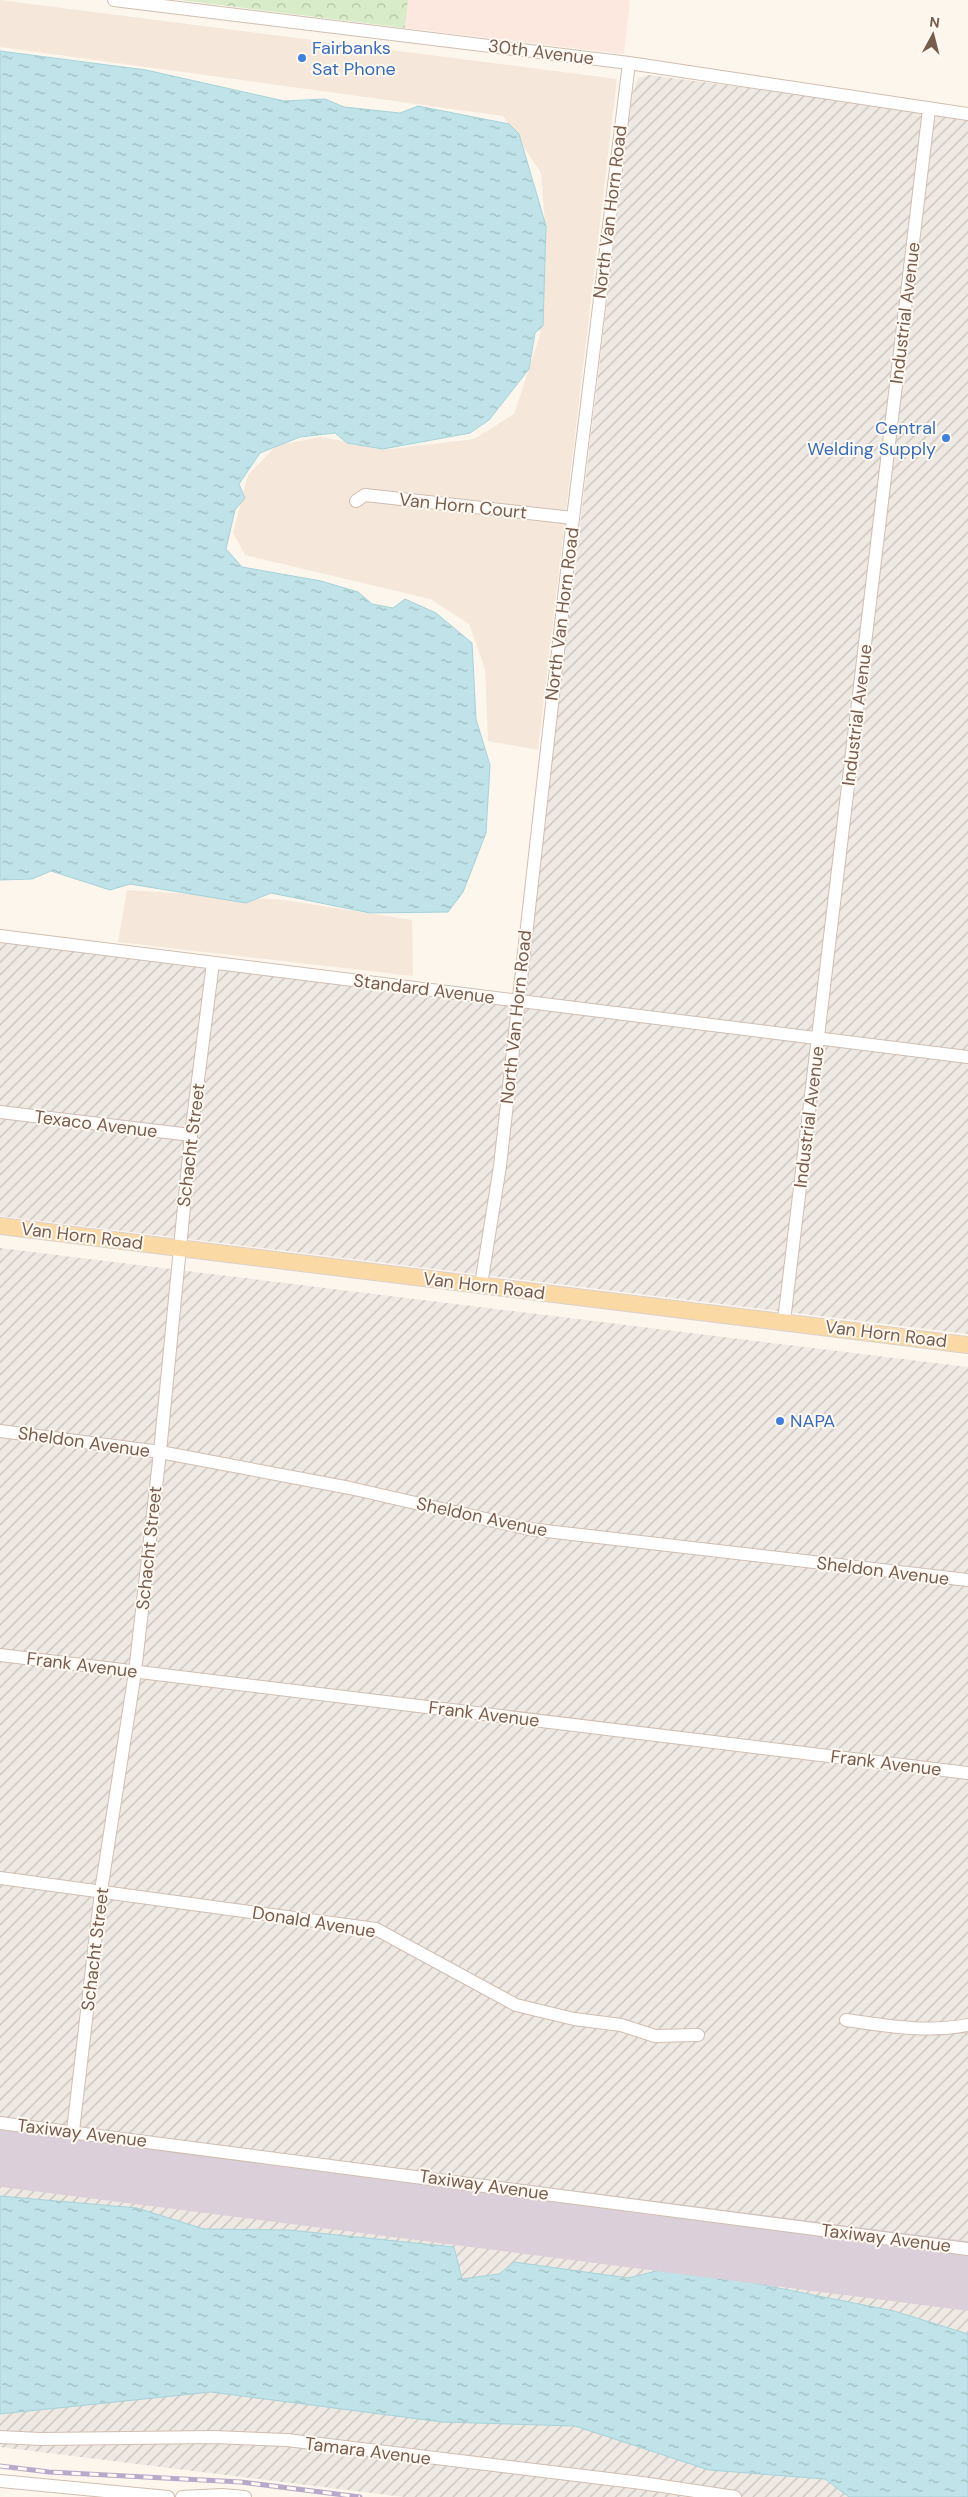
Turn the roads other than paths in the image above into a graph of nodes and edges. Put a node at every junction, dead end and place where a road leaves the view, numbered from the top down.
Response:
1 (114, 0) edge
2 (629, 63) junction
3 (929, 109) junction
4 (968, 114) edge
5 (356, 501) dead end
6 (573, 518) junction
7 (0, 936) edge
8 (213, 963) junction
9 (517, 1000) junction
10 (818, 1039) junction
11 (968, 1057) edge
12 (0, 1112) edge
13 (191, 1135) junction
14 (0, 1226) edge
15 (179, 1248) junction
16 (481, 1285) junction
17 (784, 1321) junction
18 (968, 1345) edge
19 (0, 1431) edge
20 (160, 1452) junction
21 (968, 1580) edge
22 (0, 1655) edge
23 (135, 1672) junction
24 (968, 1774) edge
25 (0, 1878) edge
26 (102, 1891) junction
27 (846, 2020) dead end
28 (968, 2025) edge
29 (698, 2035) dead end
30 (0, 2123) edge
31 (72, 2131) junction
32 (968, 2249) edge
33 (0, 2437) edge
34 (0, 2481) edge
35 (168, 2497) edge
36 (182, 2497) edge
37 (245, 2497) edge
38 (734, 2497) edge

1 - 2 street, 30th Avenue
2 - 3 street, 30th Avenue
2 - 6 street, North Van Horn Road
3 - 4 street, 30th Avenue
3 - 10 street, Industrial Avenue
5 - 6 street, Van Horn Court
6 - 9 street, North Van Horn Road
7 - 8 street, Standard Avenue
8 - 9 street, Standard Avenue
8 - 13 street, Schacht Street
9 - 10 street, Standard Avenue
9 - 16 street, North Van Horn Road
10 - 11 street, Standard Avenue
10 - 17 street, Industrial Avenue
12 - 13 street, Texaco Avenue
13 - 15 street, Schacht Street
14 - 15 main road, Van Horn Road
15 - 16 main road, Van Horn Road
15 - 20 street, Schacht Street
16 - 17 main road, Van Horn Road
17 - 18 main road, Van Horn Road
19 - 20 street, Sheldon Avenue
20 - 21 street, Sheldon Avenue
20 - 23 street, Schacht Street
22 - 23 street, Frank Avenue
23 - 24 street, Frank Avenue
23 - 26 street, Schacht Street
25 - 26 street, Donald Avenue
26 - 29 street, Donald Avenue
26 - 31 street, Schacht Street
27 - 28 street
30 - 31 street, Taxiway Avenue
31 - 32 street, Taxiway Avenue
33 - 38 street, Tamara Avenue
34 - 35 street
36 - 37 street

